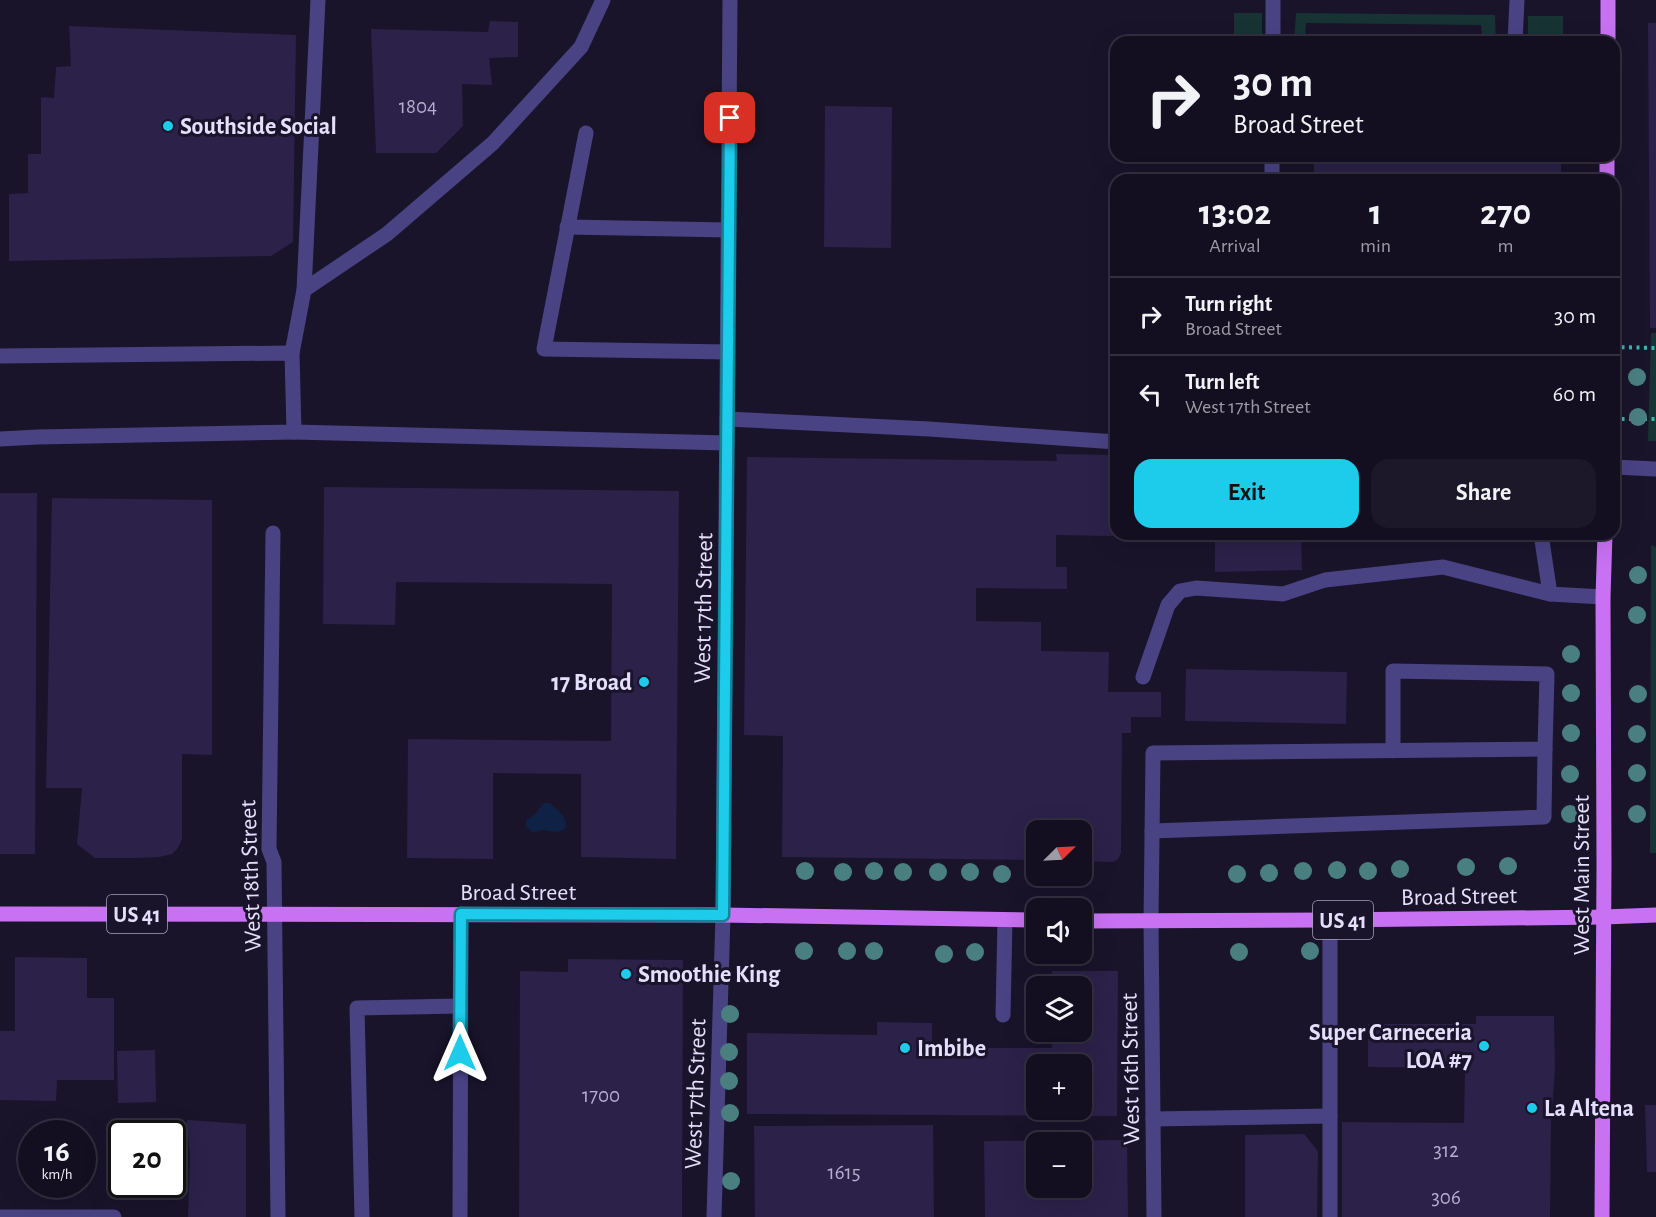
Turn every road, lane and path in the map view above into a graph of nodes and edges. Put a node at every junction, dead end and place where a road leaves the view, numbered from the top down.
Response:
1 (318, 0) edge
2 (603, 0) edge
3 (730, 0) edge
4 (1273, 0) edge
5 (1516, 0) edge
6 (1608, 0) edge
7 (1273, 36) edge
8 (1515, 36) edge
9 (1608, 36) edge
10 (586, 133) dead end
11 (567, 227) junction
12 (729, 230) junction
13 (304, 290) junction
14 (1620, 347) edge
15 (1656, 348) edge
16 (728, 352) junction
17 (292, 353) junction
18 (0, 356) edge
19 (727, 419) junction
20 (1620, 419) edge
21 (1656, 419) edge
22 (294, 432) junction
23 (0, 439) edge
24 (1110, 442) edge
25 (727, 443) junction
26 (1620, 467) edge
27 (1656, 469) edge
28 (273, 534) dead end
29 (1542, 540) edge
30 (1605, 540) edge
31 (1550, 594) junction
32 (1603, 597) junction
33 (1143, 677) dead end
34 (1545, 749) junction
35 (1393, 751) junction
36 (1152, 831) junction
37 (0, 914) edge
38 (274, 914) junction
39 (461, 914) junction
40 (723, 915) junction
41 (1656, 915) edge
42 (1604, 917) junction
43 (1005, 920) junction
44 (1026, 920) edge
45 (1330, 920) junction
46 (1092, 921) edge
47 (1151, 922) junction
48 (460, 1006) junction
49 (1003, 1015) dead end
50 (1330, 1116) junction
51 (1153, 1119) junction
52 (114, 1216) edge
53 (0, 1217) edge
54 (278, 1217) edge
55 (362, 1217) edge
56 (460, 1217) edge
57 (714, 1217) edge
58 (1154, 1217) edge
59 (1330, 1217) edge
60 (1602, 1217) edge

1 - 13 street
2 - 13 street
3 - 12 street, West 17th Street
4 - 7 street
5 - 8 street
6 - 9 main road
10 - 11 street
11 - 12 street
11 - 16 street
12 - 16 street, West 17th Street
13 - 17 street
14 - 15 path
16 - 19 street, West 17th Street
17 - 18 street
17 - 22 street
19 - 24 street
19 - 25 street, West 17th Street
20 - 21 path
22 - 23 street
22 - 25 street
25 - 40 street, West 17th Street
26 - 27 street
28 - 38 street, West 18th Street
29 - 31 street
30 - 32 main road, West Main Street
31 - 32 street
31 - 33 street
32 - 42 main road, West Main Street
34 - 35 street
34 - 35 street
34 - 36 street
35 - 36 street, West 16th Street
36 - 47 street, West 16th Street
37 - 38 main road, Broad Street / US 41
38 - 39 main road, Broad Street / US 41
38 - 54 street, West 18th Street
39 - 40 main road, Broad Street / US 41
39 - 48 street
40 - 43 main road, Broad Street / US 41
40 - 57 street, West 17th Street
41 - 42 main road, Broad Street
42 - 45 main road, Broad Street / US 41
42 - 60 main road, West Main Street
43 - 44 main road, Broad Street / US 41
43 - 49 street
45 - 47 main road, Broad Street / US 41
45 - 50 street
46 - 47 main road, Broad Street / US 41
47 - 51 street, West 16th Street
48 - 55 street
48 - 56 street
50 - 51 street
50 - 59 street
51 - 58 street, West 16th Street
52 - 53 street

